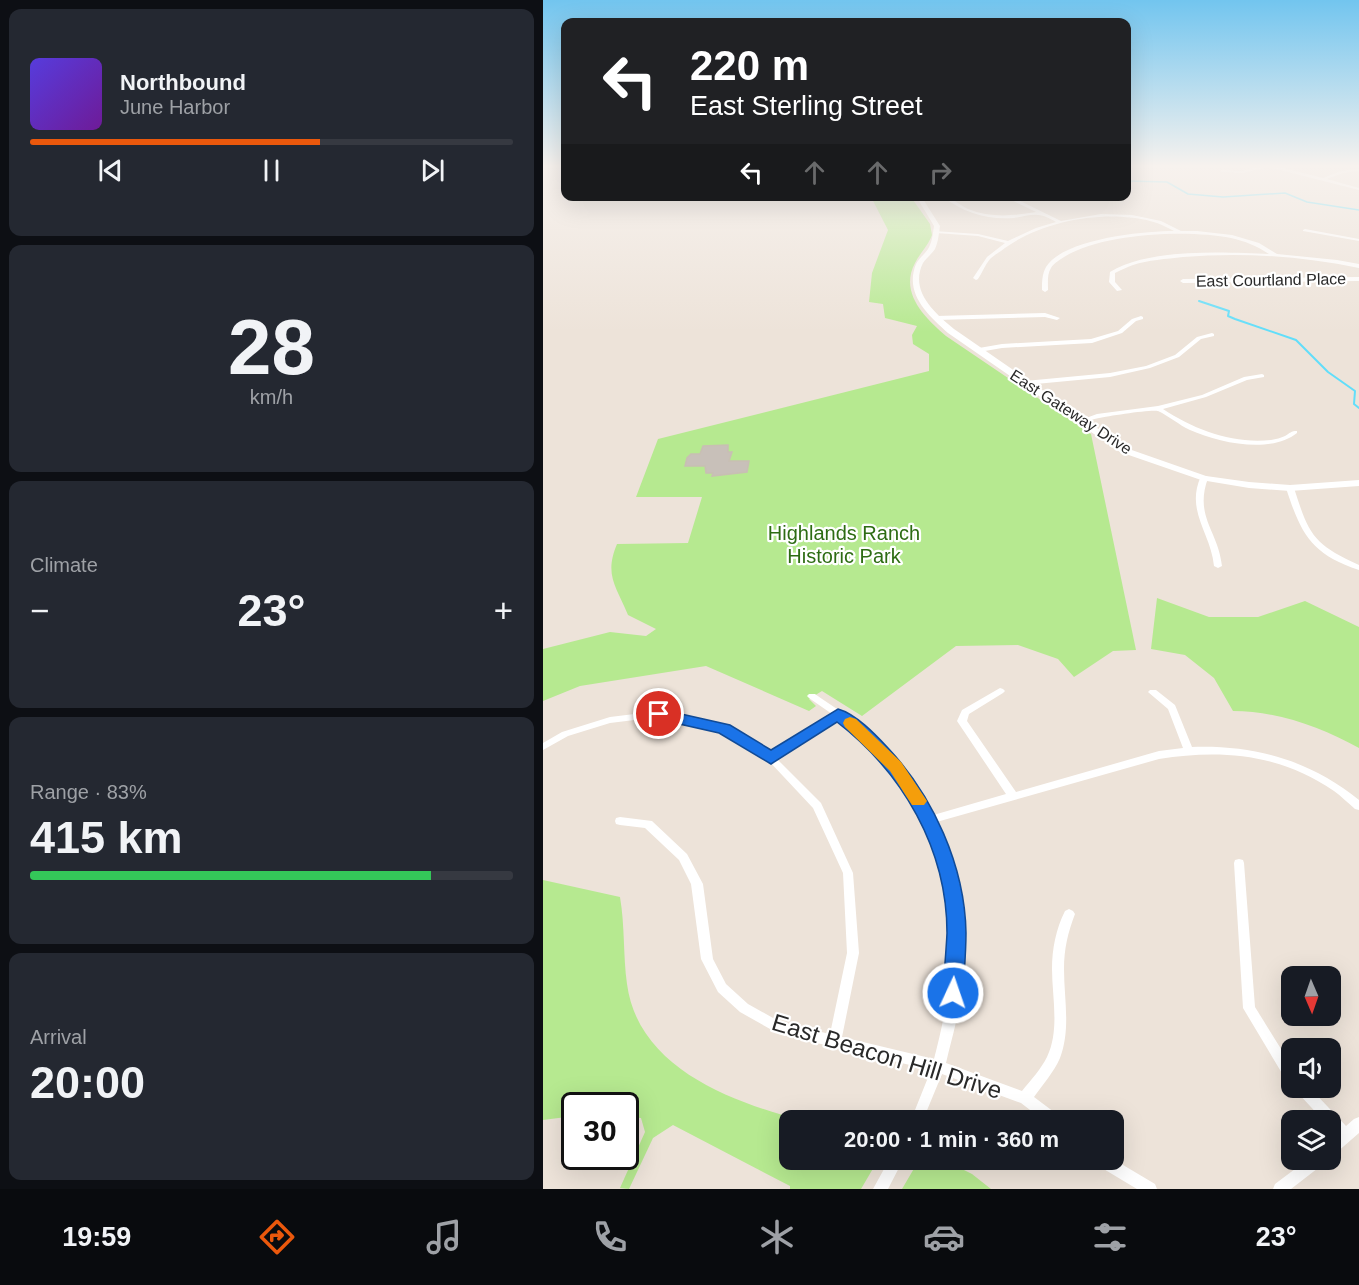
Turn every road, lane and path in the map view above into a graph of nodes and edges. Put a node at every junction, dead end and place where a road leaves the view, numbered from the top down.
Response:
1 (934, 220) edge
2 (1056, 220) edge
3 (1076, 220) edge
4 (1155, 220) edge
5 (1061, 223) junction
6 (1305, 230) dead end
7 (936, 234) junction
8 (1181, 234) junction
9 (1359, 240) edge
10 (1009, 242) junction
11 (1002, 245) junction
12 (1275, 255) junction
13 (1359, 266) edge
14 (976, 279) dead end
15 (1359, 279) edge
16 (1183, 281) dead end
17 (1045, 290) dead end
18 (1119, 290) dead end
19 (936, 318) junction
20 (1057, 318) dead end
21 (1141, 318) dead end
22 (1212, 335) dead end
23 (979, 350) junction
24 (1262, 376) dead end
25 (1025, 383) junction
26 (1158, 408) junction
27 (1081, 421) junction
28 (1295, 432) dead end
29 (1204, 478) junction
30 (1359, 483) edge
31 (1290, 488) junction
32 (1218, 566) dead end
33 (1359, 568) edge
34 (1000, 691) dead end
35 (1153, 692) dead end
36 (812, 696) dead end
37 (838, 715) junction
38 (543, 747) edge
39 (1188, 749) junction
40 (771, 758) junction
41 (1013, 796) junction
42 (1359, 806) edge
43 (929, 820) junction
44 (620, 821) dead end
45 (1239, 863) dead end
46 (1069, 914) dead end
47 (835, 1040) junction
48 (1281, 1060) edge
49 (938, 1066) junction
50 (1025, 1098) junction
51 (1311, 1098) edge
52 (921, 1110) edge
53 (1040, 1110) edge
54 (1359, 1124) edge
55 (1345, 1135) junction
56 (1341, 1139) edge
57 (890, 1170) edge
58 (1118, 1170) edge
59 (1304, 1170) edge
60 (880, 1189) edge
61 (1150, 1189) edge
62 (1280, 1189) edge

1 - 7 street
2 - 5 street
3 - 5 street
4 - 8 street
5 - 10 street
6 - 9 street
7 - 10 street
7 - 11 street
7 - 19 street, East Gateway Drive
8 - 12 street
8 - 17 street
10 - 11 street
11 - 14 street
12 - 13 street
12 - 18 street
15 - 16 street, East Courtland Place
19 - 20 street
19 - 23 street, East Gateway Drive
21 - 23 street
22 - 25 street
23 - 25 street, East Gateway Drive
24 - 26 street
25 - 27 street, East Gateway Drive
26 - 27 street
26 - 28 street
27 - 29 street, East Gateway Drive
29 - 31 street, East Gateway Drive
29 - 32 street
30 - 31 street, East Gateway Drive
31 - 33 street
34 - 41 street
35 - 39 street
36 - 37 street
37 - 40 street
37 - 43 street
38 - 40 street
39 - 41 street
39 - 42 street
40 - 47 street
41 - 43 street
43 - 49 street
44 - 47 street, East Beacon Hill Drive
45 - 48 street
46 - 50 street
47 - 49 street, East Beacon Hill Drive
49 - 50 street, East Beacon Hill Drive
49 - 52 street
50 - 53 street, East Beacon Hill Drive
51 - 55 street
54 - 55 street
55 - 56 street
57 - 60 street
58 - 61 street
59 - 62 street

